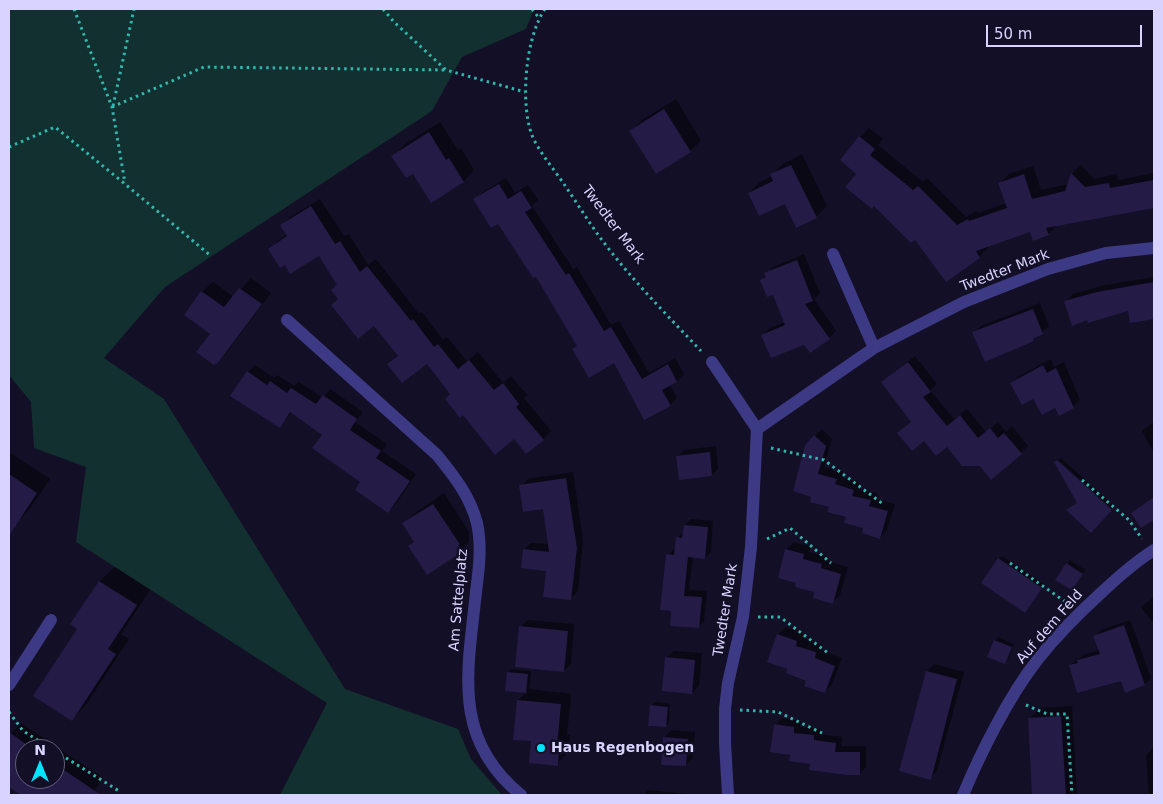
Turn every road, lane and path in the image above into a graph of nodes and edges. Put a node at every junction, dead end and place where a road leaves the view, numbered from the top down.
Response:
1 (74, 9) edge
2 (134, 9) edge
3 (384, 9) edge
4 (532, 9) edge
5 (545, 9) edge
6 (539, 18) junction
7 (446, 70) junction
8 (525, 92) junction
9 (112, 107) junction
10 (9, 147) edge
11 (126, 184) junction
12 (1154, 248) edge
13 (833, 254) dead end
14 (211, 256) dead end
15 (287, 320) dead end
16 (874, 348) junction
17 (712, 362) joint
18 (757, 429) junction
19 (756, 447) junction
20 (1082, 480) dead end
21 (883, 504) dead end
22 (766, 540) dead end
23 (1153, 551) edge
24 (832, 563) dead end
25 (1010, 563) dead end
26 (1080, 612) junction
27 (743, 617) junction
28 (51, 620) dead end
29 (828, 654) dead end
30 (9, 685) edge
31 (1027, 706) dead end
32 (738, 710) dead end
33 (9, 712) edge
34 (822, 733) dead end
35 (36, 739) edge
36 (65, 757) edge
37 (119, 791) dead end
38 (521, 795) edge
39 (728, 795) edge
40 (964, 795) edge
41 (1072, 795) edge

1 - 9 path
2 - 9 path
3 - 7 path
4 - 6 path
5 - 6 path, Twedter Mark
6 - 8 path, Twedter Mark
7 - 8 path
7 - 9 path
8 - 17 path, Twedter Mark
9 - 11 path
10 - 11 path
11 - 14 path
12 - 16 street, Twedter Mark
13 - 16 street
15 - 38 street, Am Sattelplatz
16 - 18 street, Twedter Mark
17 - 18 street
18 - 19 street, Twedter Mark
19 - 21 path
19 - 27 street, Twedter Mark
20 - 23 path
22 - 24 path
23 - 26 street, Auf dem Feld
25 - 26 path
26 - 40 street, Auf dem Feld
27 - 29 path
27 - 39 street, Twedter Mark
28 - 30 street
31 - 41 path
32 - 34 path
33 - 35 path
36 - 37 path

